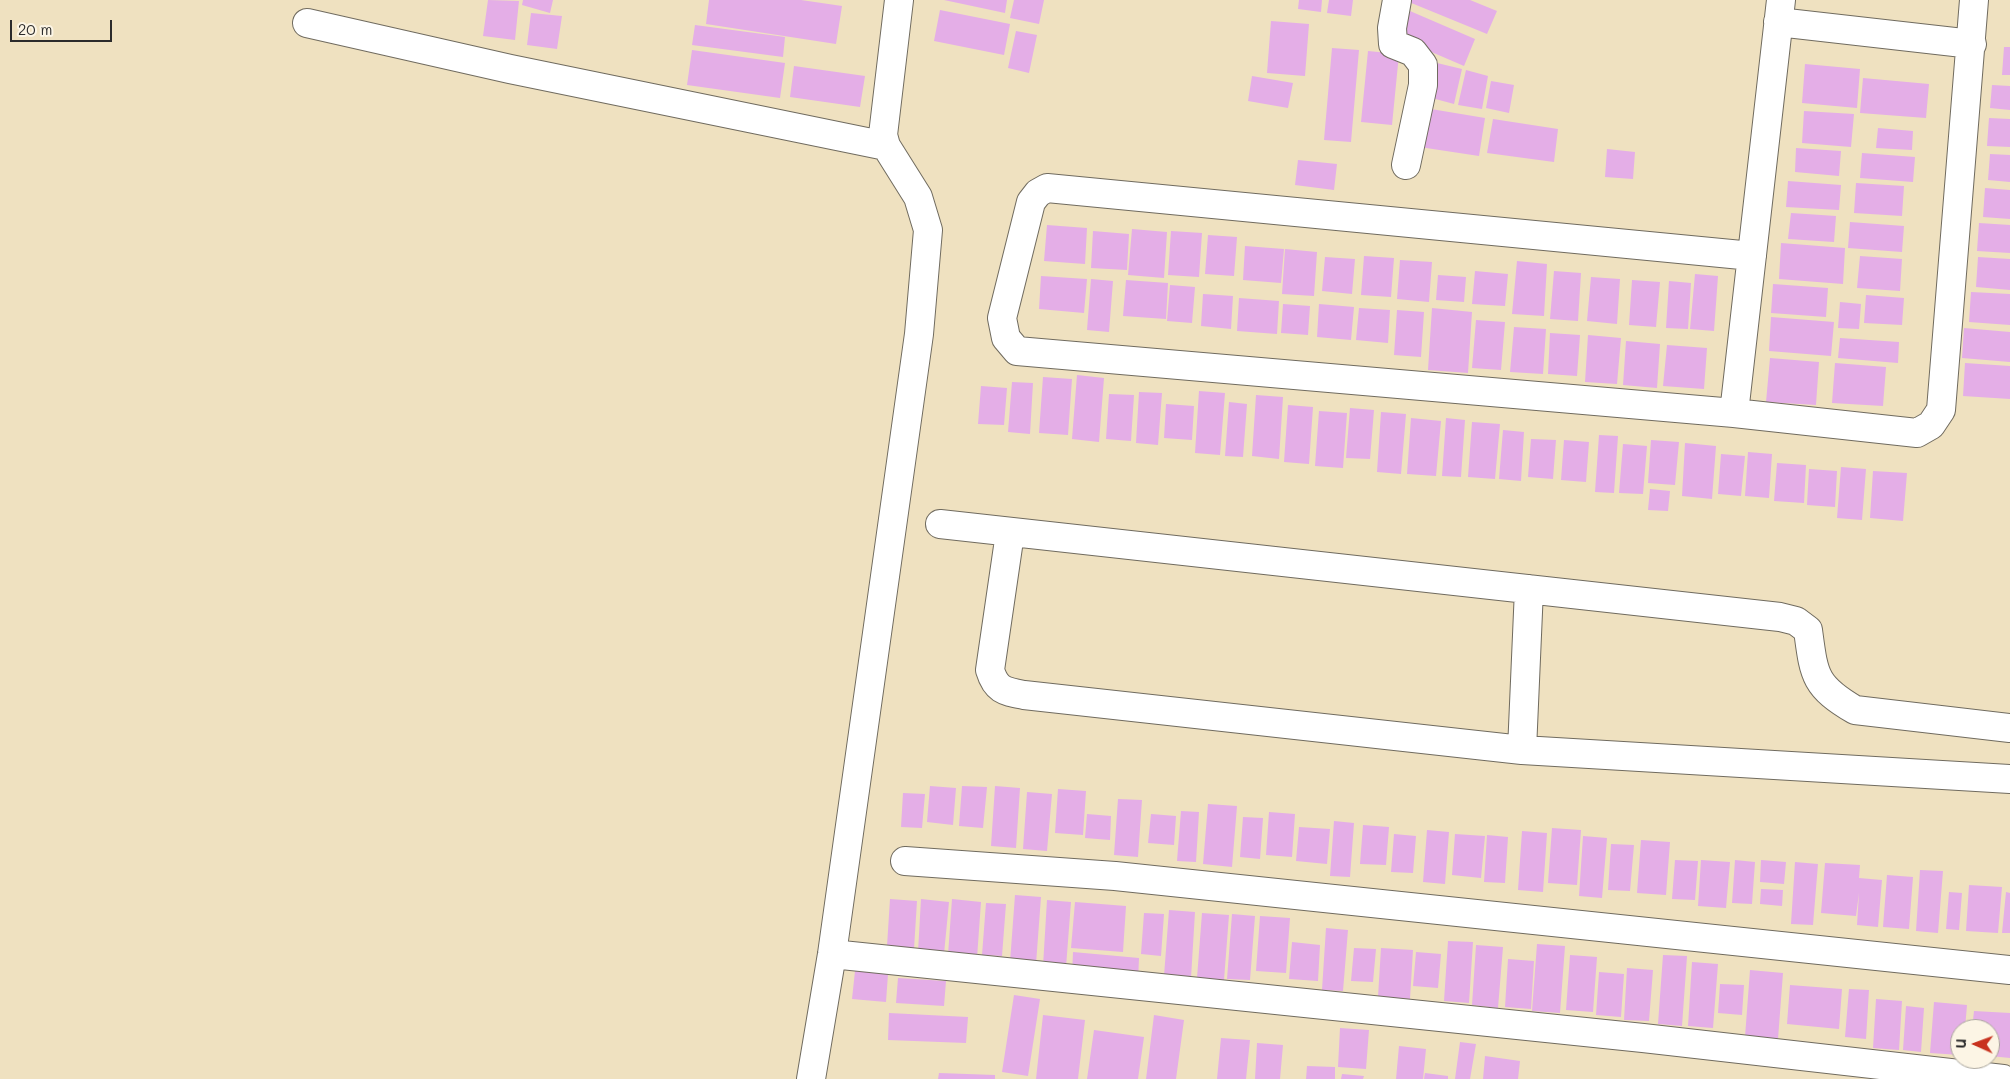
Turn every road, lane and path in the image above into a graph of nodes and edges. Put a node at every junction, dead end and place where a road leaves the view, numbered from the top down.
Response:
1 (899, 0) edge
2 (1397, 0) edge
3 (1974, 0) edge
4 (1780, 11) edge
5 (307, 23) dead end
6 (1972, 44) junction
7 (886, 146) junction
8 (1406, 165) dead end
9 (1752, 256) junction
10 (1734, 413) junction
11 (940, 524) dead end
12 (1010, 533) junction
13 (1529, 589) junction
14 (2010, 728) edge
15 (1522, 750) junction
16 (2010, 779) edge
17 (905, 861) dead end
18 (832, 954) junction
19 (2010, 970) edge
20 (811, 1079) edge
21 (2003, 1079) edge

1 - 7 street
2 - 8 street
3 - 6 street
4 - 6 street
4 - 9 street
5 - 7 street
6 - 10 street
7 - 18 street
9 - 10 street
9 - 10 street
11 - 12 street
12 - 13 street
12 - 15 street
13 - 14 street
13 - 15 street
15 - 16 street
17 - 19 street
18 - 20 street
18 - 21 street

